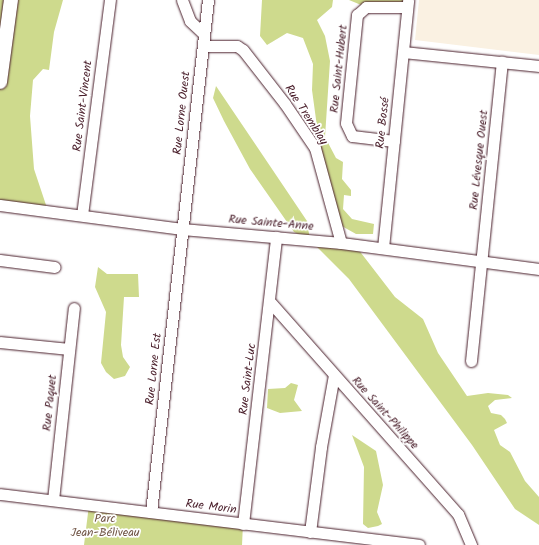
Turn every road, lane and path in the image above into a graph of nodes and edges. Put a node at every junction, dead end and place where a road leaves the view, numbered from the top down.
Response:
1 (11, 0) edge
2 (110, 0) edge
3 (182, 0) edge
4 (208, 0) edge
5 (408, 4) edge
6 (204, 34) junction
7 (203, 46) junction
8 (403, 52) junction
9 (502, 62) junction
10 (539, 66) edge
11 (0, 82) edge
12 (394, 141) junction
13 (0, 205) edge
14 (82, 215) junction
15 (182, 229) junction
16 (276, 237) junction
17 (342, 243) junction
18 (382, 248) junction
19 (0, 260) edge
20 (482, 261) junction
21 (55, 267) dead end
22 (539, 269) edge
23 (271, 303) junction
24 (74, 308) dead end
25 (0, 342) edge
26 (69, 349) junction
27 (471, 361) dead end
28 (334, 375) junction
29 (0, 494) edge
30 (53, 500) junction
31 (151, 512) junction
32 (243, 524) junction
33 (310, 532) junction
34 (348, 541) edge
35 (420, 545) edge
36 (471, 545) edge

1 - 11 main road
2 - 14 street, Rue Saint-Vincent
3 - 6 street
4 - 6 street, Rue Lorne Ouest
5 - 8 street, Rue Bossé
5 - 12 street, Rue Saint-Hubert
6 - 7 street, Rue Lorne Ouest
7 - 15 street, Rue Lorne Ouest
7 - 17 street, Rue Tremblay
8 - 9 street
8 - 12 street, Rue Bossé
9 - 10 street
9 - 20 street, Rue Lévesque Ouest
12 - 18 street, Rue Bossé
13 - 14 street, Rue Sainte-Anne
14 - 15 street, Rue Sainte-Anne
15 - 16 street, Rue Sainte-Anne
15 - 31 street, Rue Lorne Est
16 - 17 street, Rue Sainte-Anne
16 - 23 street, Rue Saint-Luc
17 - 18 street, Rue Sainte-Anne
18 - 20 street, Rue Sainte-Anne
19 - 21 street
20 - 22 street, Rue Sainte-Anne
20 - 27 street, Rue Lévesque Ouest
23 - 28 street, Rue Saint-Philippe
23 - 32 street, Rue Saint-Luc
24 - 26 street, Rue Paquet
25 - 26 street
26 - 30 street, Rue Paquet
28 - 33 street
28 - 36 street, Rue Saint-Philippe
29 - 30 street, Rue Morin
30 - 31 street, Rue Morin
31 - 32 street, Rue Morin
32 - 33 street, Rue Morin
33 - 34 street, Rue Morin
34 - 35 street, Rue Morin

